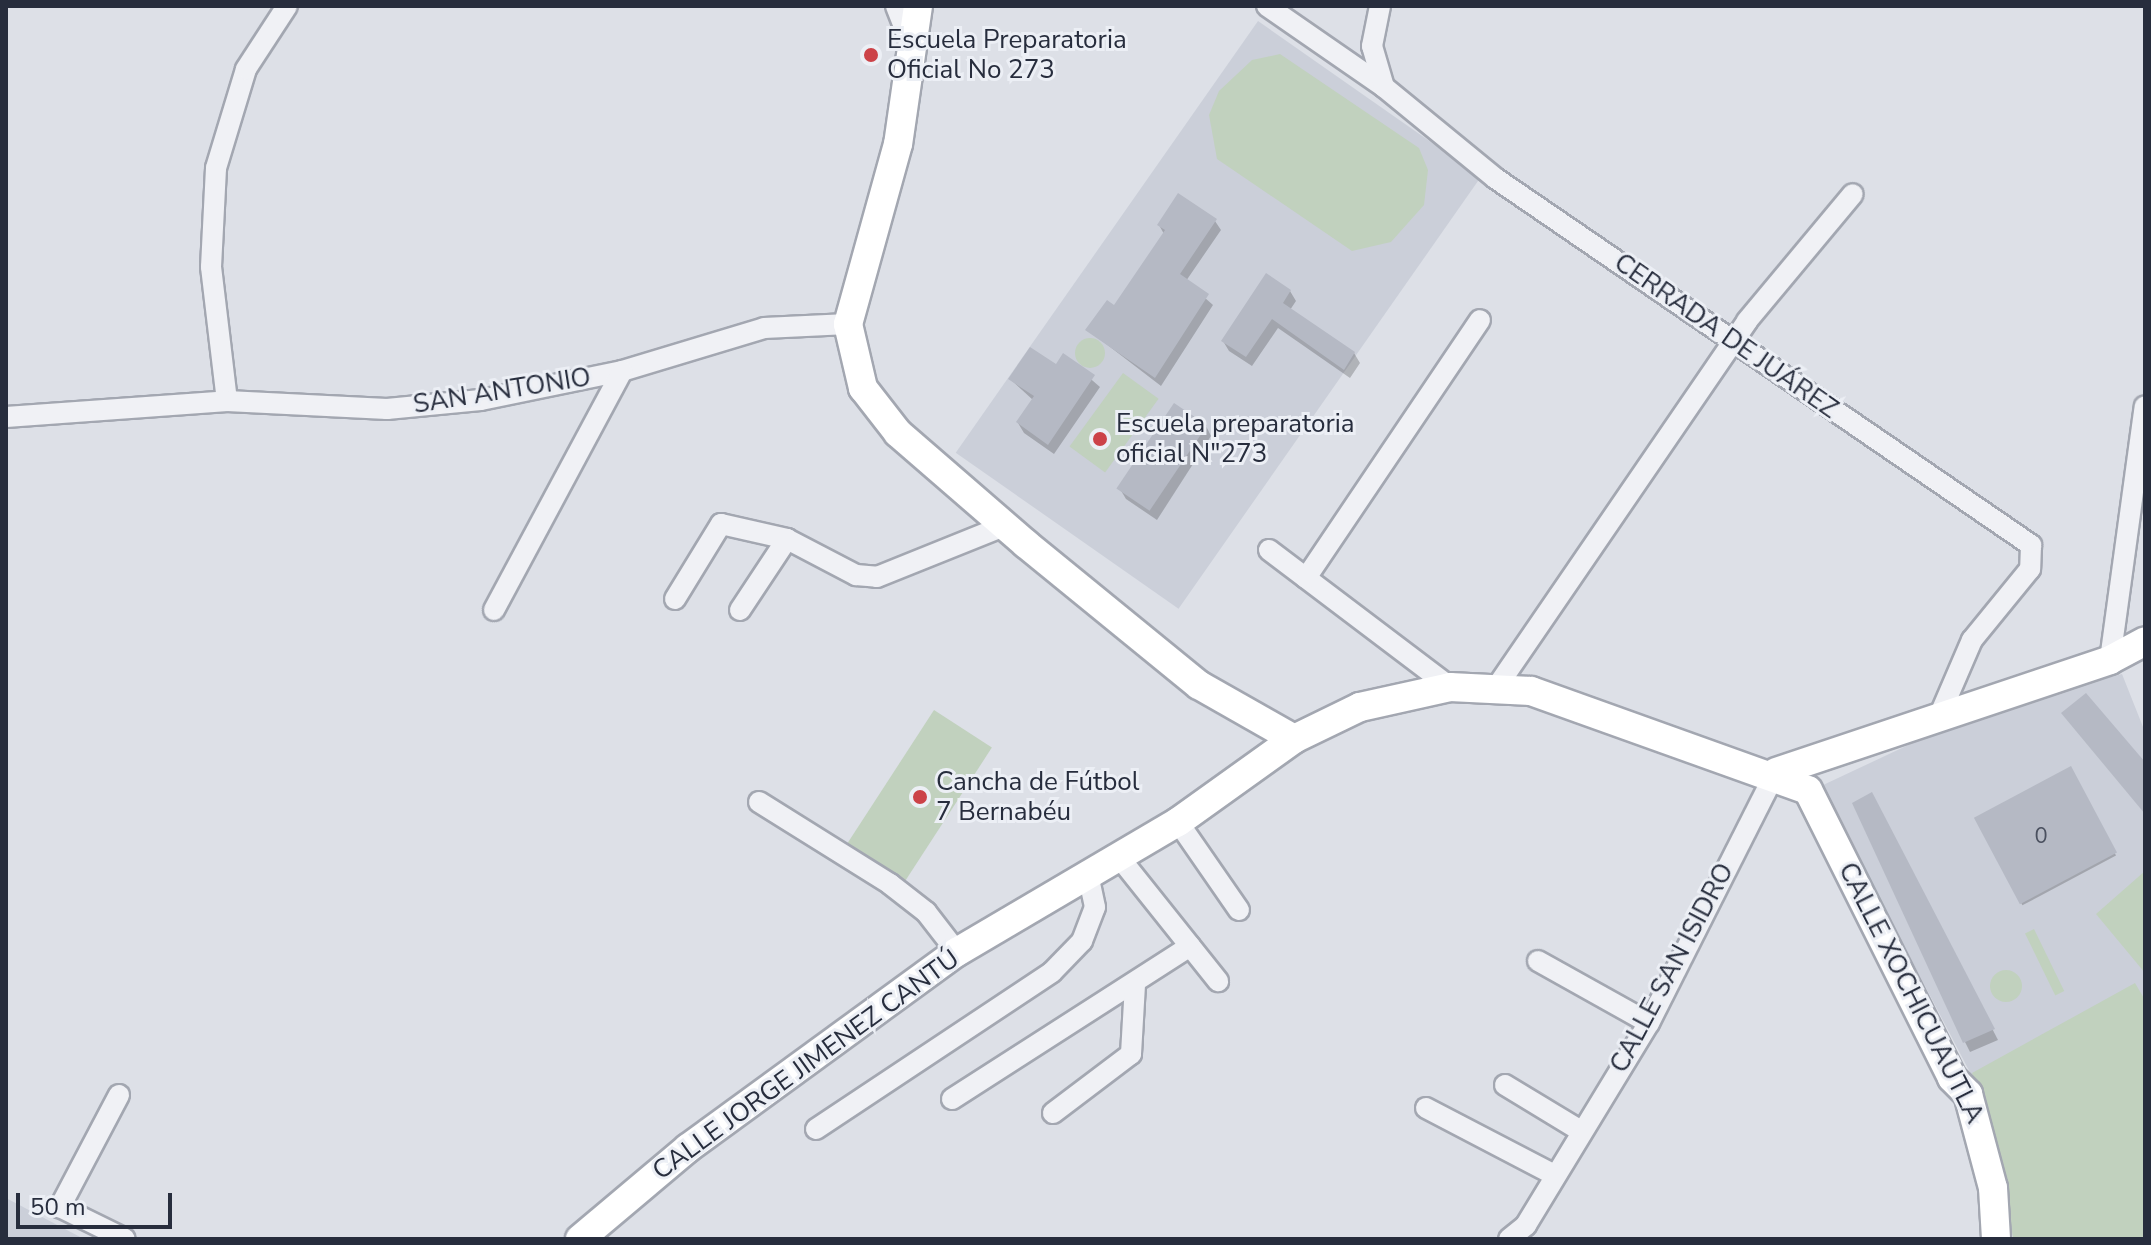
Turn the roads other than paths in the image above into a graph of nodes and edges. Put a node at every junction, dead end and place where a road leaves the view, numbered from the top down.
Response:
1 (287, 6) edge
2 (896, 6) edge
3 (918, 6) edge
4 (1267, 6) edge
5 (1380, 6) edge
6 (915, 53) junction
7 (1384, 87) junction
8 (1853, 194) dead end
9 (1480, 320) dead end
10 (848, 324) junction
11 (1736, 341) junction
12 (622, 371) junction
13 (227, 401) junction
14 (2145, 406) edge
15 (6, 417) edge
16 (1004, 526) junction
17 (787, 539) junction
18 (1269, 550) dead end
19 (1306, 578) junction
20 (675, 599) dead end
21 (494, 610) dead end
22 (740, 610) dead end
23 (2145, 641) edge
24 (2110, 660) junction
25 (1450, 687) junction
26 (1496, 688) junction
27 (1941, 712) junction
28 (1294, 739) junction
29 (1776, 772) junction
30 (759, 802) dead end
31 (1178, 822) junction
32 (1119, 857) junction
33 (1088, 875) junction
34 (1239, 910) dead end
35 (1190, 946) junction
36 (957, 952) junction
37 (1538, 961) dead end
38 (1218, 981) dead end
39 (1135, 985) junction
40 (1649, 1023) junction
41 (1505, 1085) dead end
42 (119, 1095) dead end
43 (952, 1099) dead end
44 (1426, 1108) dead end
45 (1053, 1113) dead end
46 (816, 1129) dead end
47 (1581, 1131) junction
48 (1553, 1174) junction
49 (1523, 1232) edge
50 (125, 1239) edge
51 (580, 1239) edge
52 (1509, 1239) edge
53 (1996, 1239) edge

1 - 13 street
2 - 6 street
3 - 6 main road
4 - 7 street, CERRADA DE JUÁREZ
5 - 7 street
6 - 10 main road
7 - 11 street, CERRADA DE JUÁREZ
8 - 11 street
9 - 19 street
10 - 12 street, SAN ANTONIO
10 - 16 main road
11 - 26 street
11 - 27 street, CERRADA DE JUÁREZ
12 - 13 street, SAN ANTONIO
12 - 21 street
13 - 15 street, SAN ANTONIO
14 - 24 street
16 - 17 street
16 - 28 main road
17 - 20 street
17 - 22 street
18 - 19 street
19 - 25 street
23 - 24 main road
24 - 27 main road
25 - 26 main road, CALLE JORGE JIMENEZ CANTÚ
25 - 28 main road, CALLE JORGE JIMENEZ CANTÚ
26 - 29 main road, CALLE JORGE JIMENEZ CANTÚ
27 - 29 main road
28 - 31 main road, CALLE JORGE JIMENEZ CANTÚ
29 - 40 street, CALLE SAN ISIDRO
29 - 53 main road, CALLE XOCHICUAUTLA
30 - 36 street
31 - 32 main road, CALLE JORGE JIMENEZ CANTÚ
31 - 34 street
32 - 33 main road, CALLE JORGE JIMENEZ CANTÚ
32 - 35 street
33 - 36 main road, CALLE JORGE JIMENEZ CANTÚ
33 - 46 street
35 - 38 street
35 - 39 street
36 - 51 main road, CALLE JORGE JIMENEZ CANTÚ
37 - 40 street
39 - 43 street
39 - 45 street
40 - 47 street, CALLE SAN ISIDRO
41 - 47 street
42 - 50 street
44 - 48 street
47 - 48 street, CALLE SAN ISIDRO
48 - 49 street, CALLE SAN ISIDRO
49 - 52 street, CALLE SAN ISIDRO

